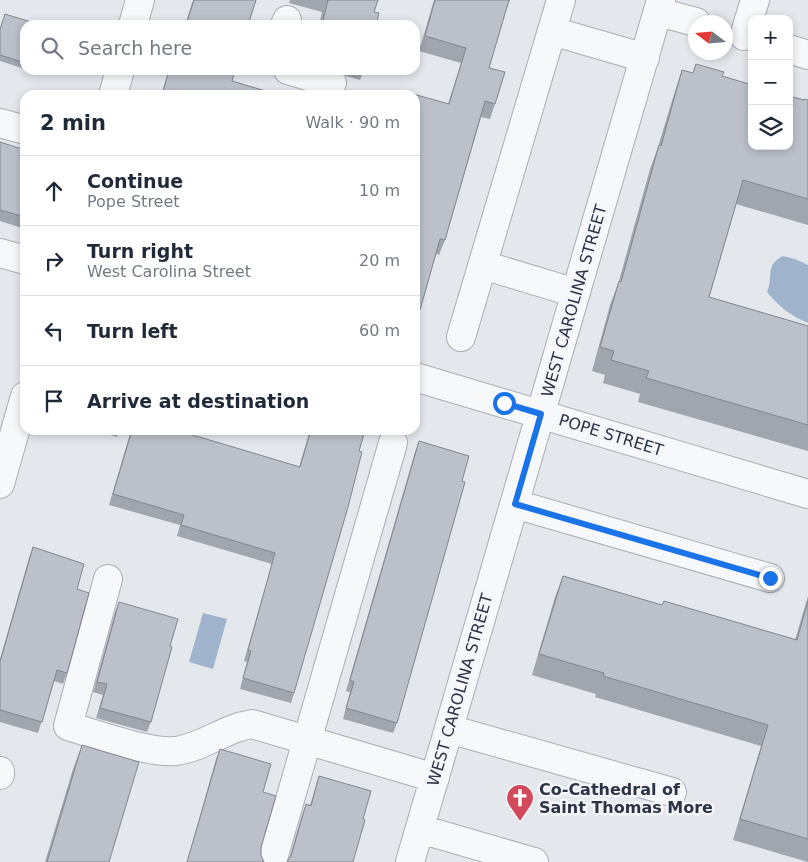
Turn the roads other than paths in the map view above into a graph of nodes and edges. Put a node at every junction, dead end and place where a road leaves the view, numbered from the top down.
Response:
1 (140, 0) edge
2 (561, 0) edge
3 (755, 0) edge
4 (660, 6) edge
5 (688, 18) edge
6 (134, 20) edge
7 (552, 31) junction
8 (740, 35) edge
9 (793, 50) edge
10 (808, 55) edge
11 (645, 58) junction
12 (118, 75) edge
13 (305, 75) edge
14 (332, 83) dead end
15 (114, 90) edge
16 (0, 124) edge
17 (20, 129) edge
18 (0, 253) edge
19 (20, 259) edge
20 (483, 265) junction
21 (576, 294) junction
22 (462, 337) dead end
23 (420, 378) edge
24 (20, 414) edge
25 (541, 414) junction
26 (393, 443) dead end
27 (0, 484) edge
28 (808, 494) edge
29 (515, 504) junction
30 (770, 578) dead end
31 (108, 579) dead end
32 (449, 729) junction
33 (307, 740) junction
34 (0, 771) edge
35 (0, 775) edge
36 (435, 778) junction
37 (672, 792) dead end
38 (420, 829) junction
39 (272, 862) edge
40 (410, 862) edge
41 (534, 862) edge

1 - 6 street
2 - 7 street
3 - 8 street
4 - 5 street
4 - 11 street, WEST CAROLINA STREET
7 - 11 street
7 - 20 street
9 - 10 street
11 - 21 street, WEST CAROLINA STREET
12 - 15 street
13 - 14 street
16 - 17 street
18 - 19 street
20 - 21 street
20 - 22 street
21 - 25 street, WEST CAROLINA STREET
23 - 25 street, POPE STREET
24 - 27 street
25 - 28 street, POPE STREET
25 - 29 street, WEST CAROLINA STREET
26 - 33 street
29 - 30 street
29 - 32 street, WEST CAROLINA STREET
31 - 33 street
32 - 36 street, WEST CAROLINA STREET
32 - 37 street
33 - 36 street
33 - 39 street
34 - 35 street
36 - 38 street, WEST CAROLINA STREET
38 - 40 street, WEST CAROLINA STREET
38 - 41 street

